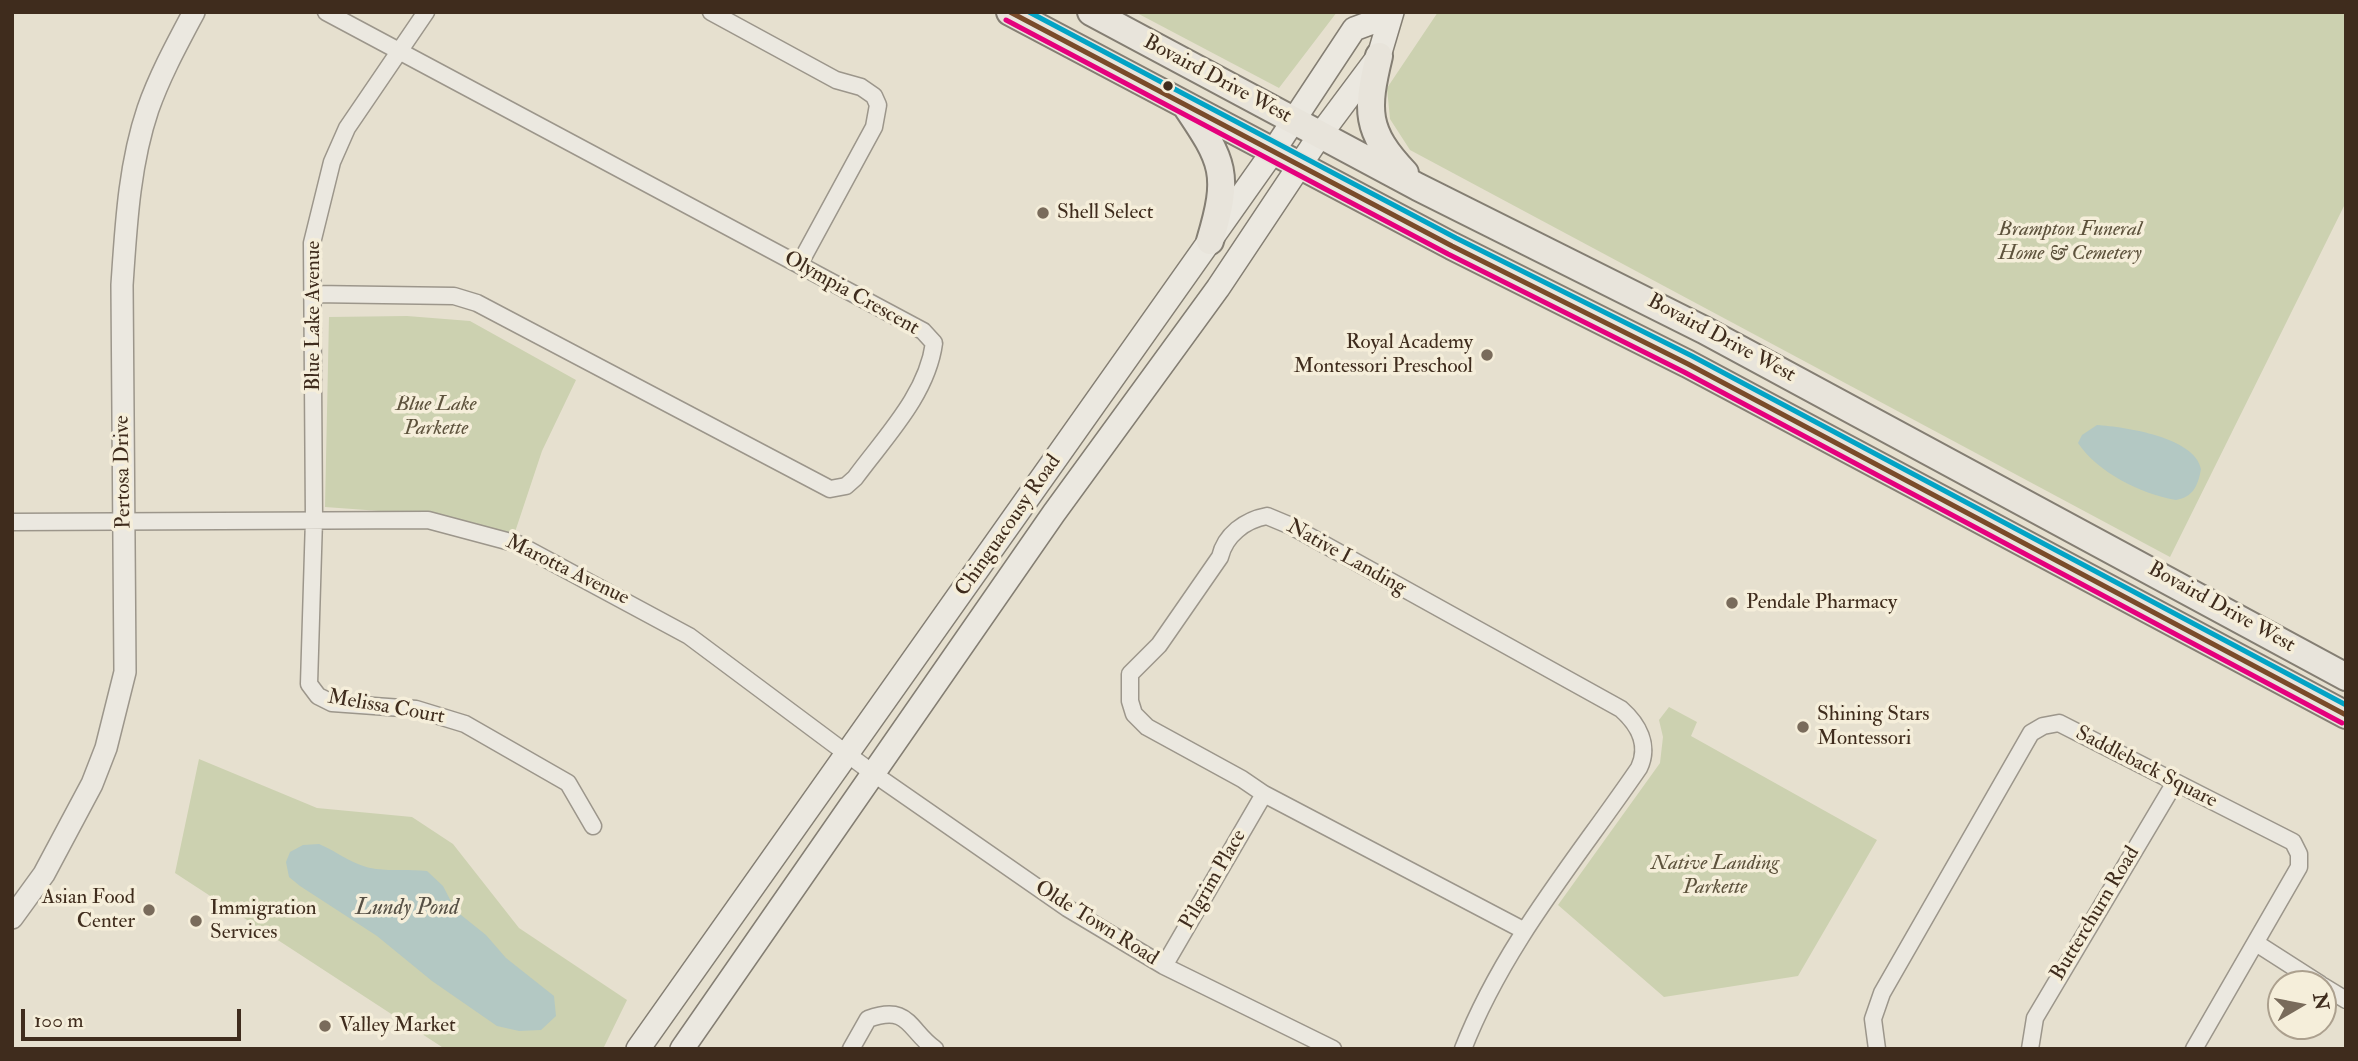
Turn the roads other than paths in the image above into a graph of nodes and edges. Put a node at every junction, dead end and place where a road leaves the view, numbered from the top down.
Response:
1 (194, 12) edge
2 (326, 12) edge
3 (426, 12) edge
4 (711, 12) edge
5 (1010, 12) edge
6 (1091, 12) edge
7 (1390, 14) edge
8 (399, 51) junction
9 (1379, 57) junction
10 (1185, 105) junction
11 (1294, 121) junction
12 (1320, 135) junction
13 (1274, 150) junction
14 (1300, 165) junction
15 (1418, 187) junction
16 (1210, 240) junction
17 (799, 265) junction
18 (313, 294) junction
19 (1704, 330) junction
20 (1688, 364) junction
21 (314, 519) junction
22 (125, 520) junction
23 (12, 523) edge
24 (2346, 677) edge
25 (2346, 715) edge
26 (846, 752) junction
27 (874, 774) junction
28 (2174, 783) junction
29 (1264, 794) junction
30 (593, 826) dead end
31 (12, 918) edge
32 (1523, 930) junction
33 (2256, 943) junction
34 (1164, 966) junction
35 (2298, 970) edge
36 (638, 1049) edge
37 (682, 1049) edge
38 (851, 1049) edge
39 (935, 1049) edge
40 (1333, 1049) edge
41 (1463, 1049) edge
42 (1877, 1049) edge
43 (2030, 1049) edge
44 (2194, 1049) edge

1 - 22 street, Pertosa Drive
2 - 8 street, Olympia Crescent
3 - 8 street, Blue Lake Avenue
4 - 17 street
5 - 10 main road, Bovaird Drive West
6 - 11 main road, Bovaird Drive West
7 - 9 main road, Chinguacousy Road
7 - 11 main road, Chinguacousy Road
8 - 17 street, Olympia Crescent
8 - 18 street, Blue Lake Avenue
9 - 12 main road, Chinguacousy Road
9 - 15 main road
10 - 13 main road, Bovaird Drive West
10 - 16 main road
11 - 12 main road, Bovaird Drive West
11 - 13 main road, Chinguacousy Road
12 - 14 main road, Chinguacousy Road
12 - 15 main road, Bovaird Drive West
13 - 14 main road, Bovaird Drive West
13 - 16 main road, Chinguacousy Road
14 - 20 main road, Bovaird Drive West
14 - 27 main road, Chinguacousy Road
15 - 19 main road, Bovaird Drive West
16 - 26 main road, Chinguacousy Road
17 - 18 street, Olympia Crescent
18 - 21 street, Blue Lake Avenue
19 - 20 main road
19 - 24 main road, Bovaird Drive West
20 - 25 main road, Bovaird Drive West
21 - 22 street, Marotta Avenue
21 - 26 street, Marotta Avenue
21 - 30 street, Melissa Court
22 - 23 street, Marotta Avenue
22 - 31 street, Pertosa Drive
26 - 27 street, Marotta Avenue
26 - 36 main road, Chinguacousy Road
27 - 34 street, Olde Town Road
27 - 37 main road, Chinguacousy Road
28 - 33 street, Saddleback Square
28 - 42 street, Saddleback Square
28 - 43 street, Butterchurn Road
29 - 32 street, Native Landing
29 - 32 street, Native Landing
29 - 34 street, Pilgrim Place
32 - 41 street, Native Landing
33 - 35 street
33 - 44 street, Saddleback Square
34 - 40 street, Olde Town Road
38 - 39 street

